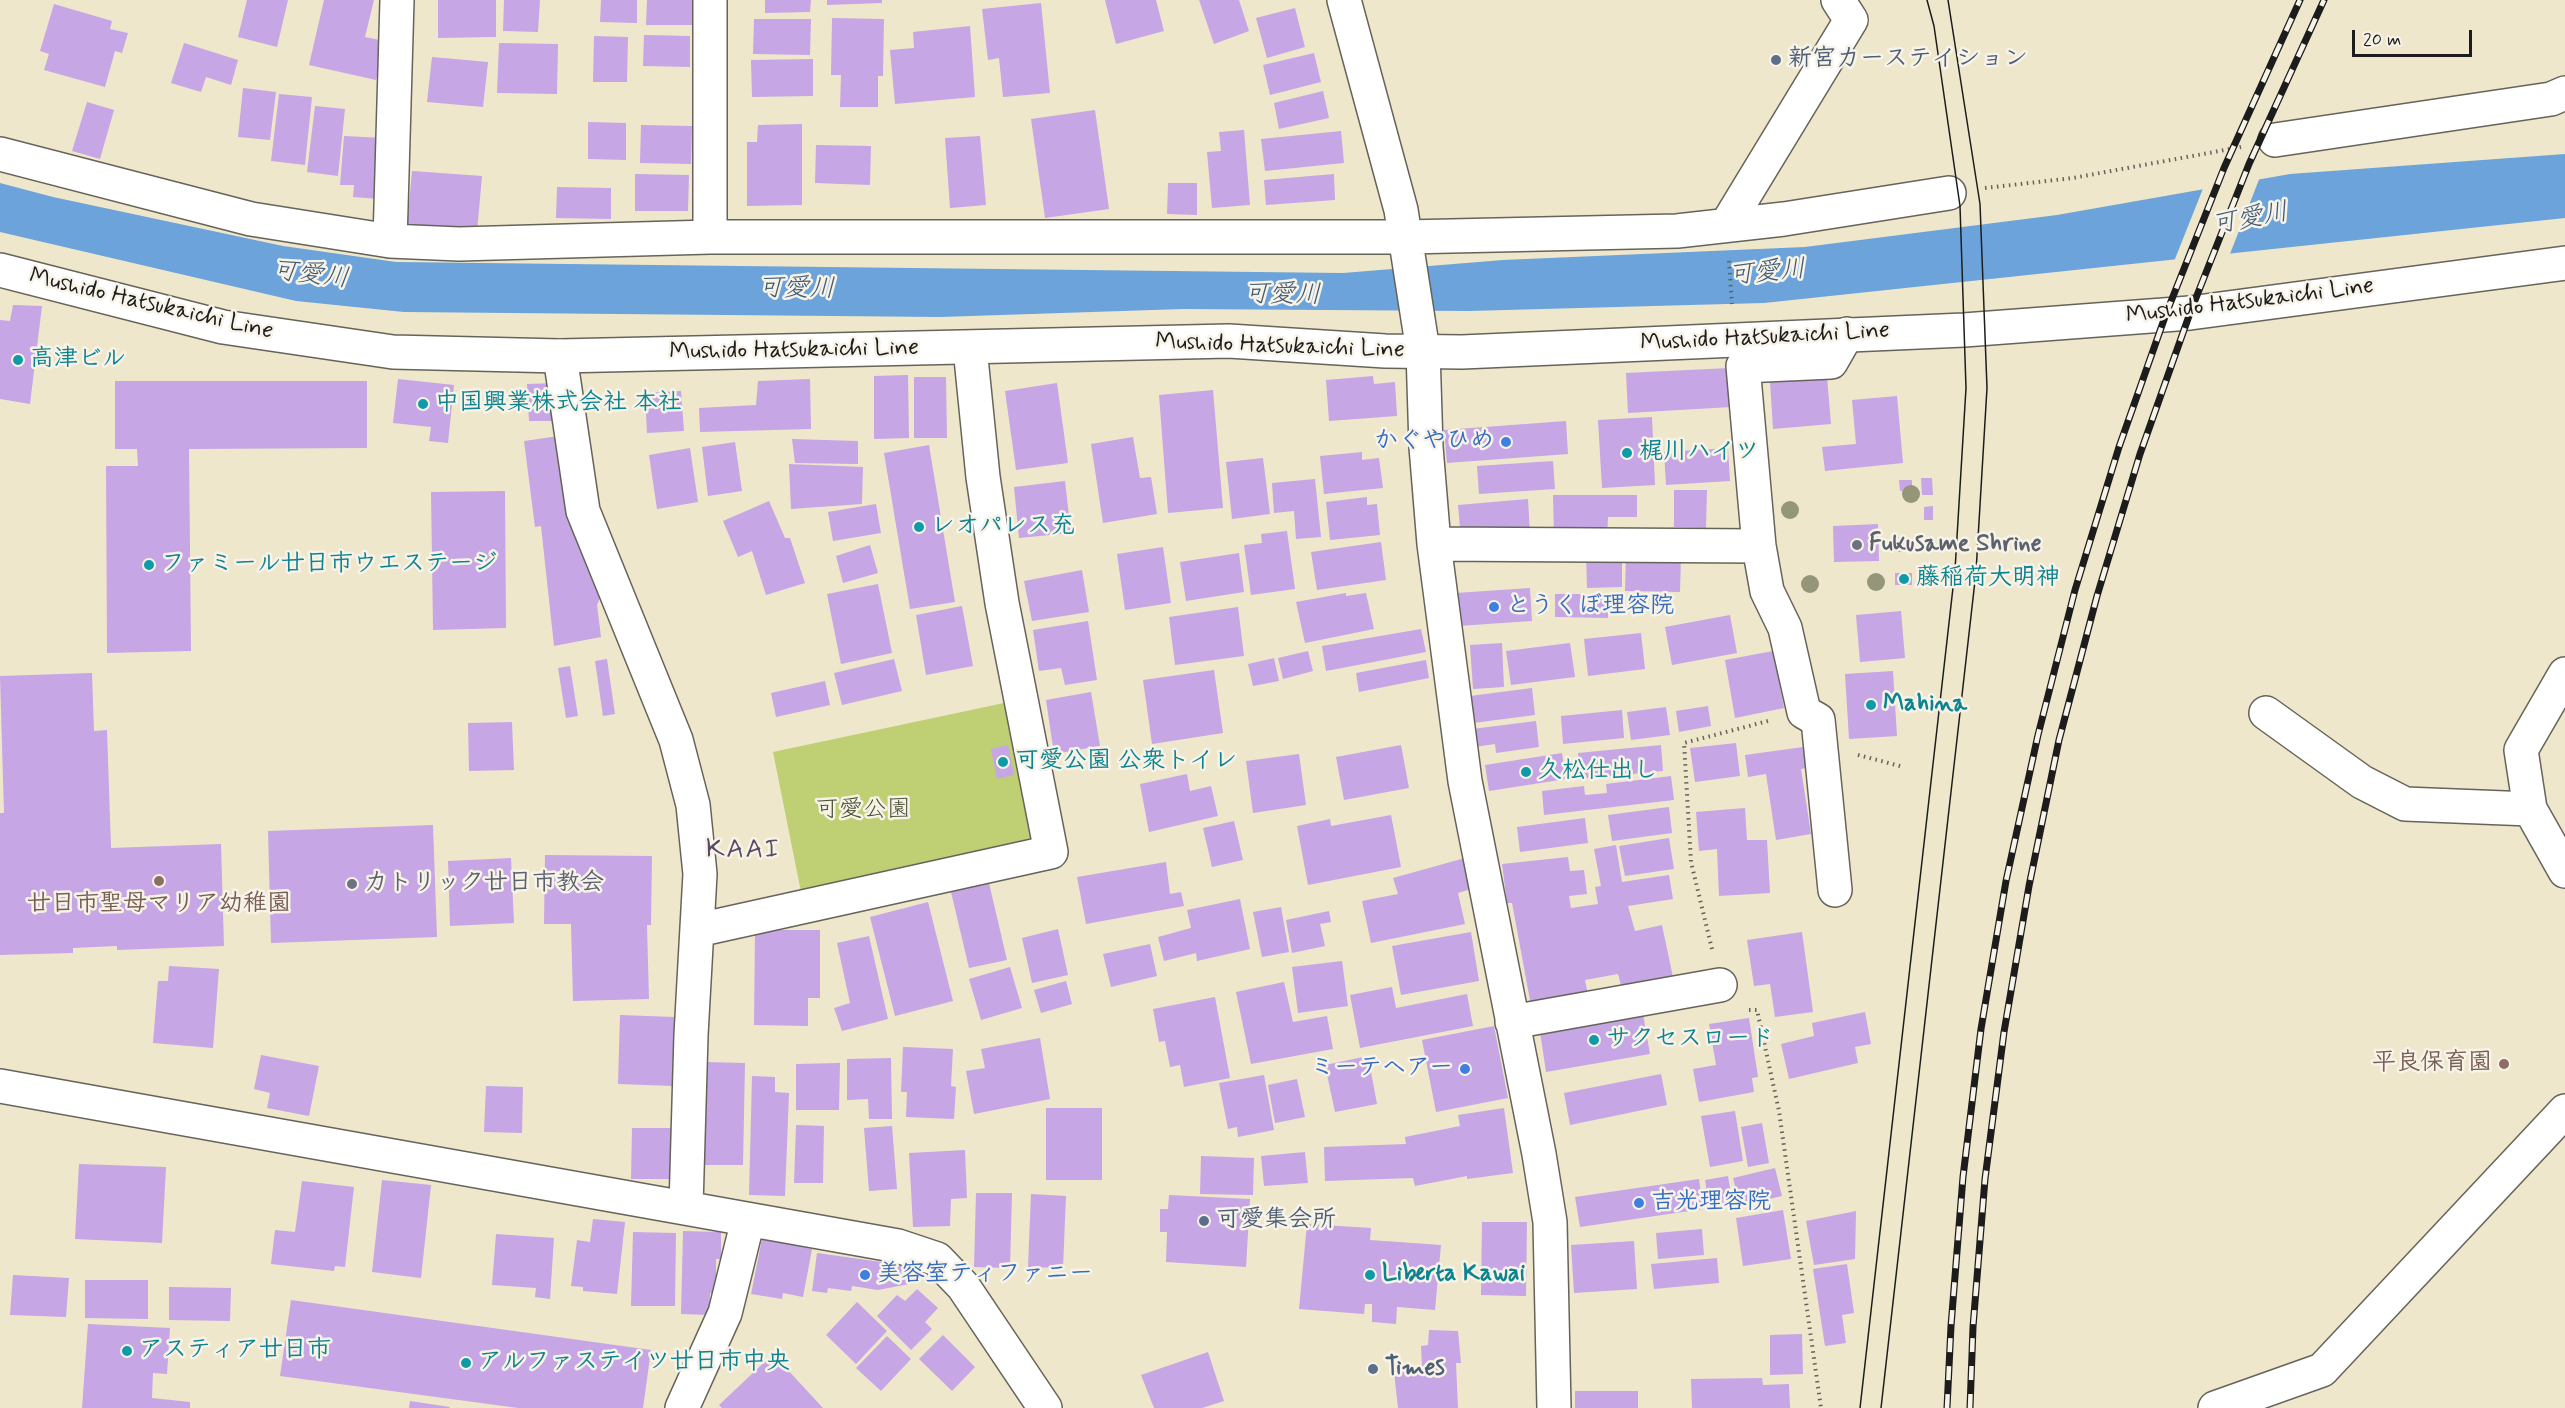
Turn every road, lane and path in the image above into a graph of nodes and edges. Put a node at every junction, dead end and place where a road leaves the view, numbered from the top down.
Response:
1 (397, 0) edge
2 (710, 0) edge
3 (1344, 0) edge
4 (1850, 7) edge
5 (2565, 93) edge
6 (2275, 140) joint
7 (0, 154) edge
8 (1987, 188) dead end
9 (1948, 193) dead end
10 (1727, 224) junction
11 (710, 237) junction
12 (390, 241) junction
13 (1406, 244) junction
14 (1729, 259) dead end
15 (2565, 263) edge
16 (0, 270) edge
17 (1733, 315) dead end
18 (1847, 334) junction
19 (1420, 339) junction
20 (970, 348) junction
21 (560, 356) junction
22 (1434, 544) junction
23 (1759, 546) junction
24 (2565, 674) edge
25 (1803, 712) junction
26 (2266, 714) dead end
27 (1895, 764) dead end
28 (1904, 767) dead end
29 (2530, 809) junction
30 (2565, 871) edge
31 (1835, 890) dead end
32 (698, 930) junction
33 (1720, 985) junction
34 (1512, 1022) junction
35 (0, 1086) edge
36 (2565, 1111) edge
37 (686, 1207) junction
38 (748, 1220) junction
39 (682, 1408) edge
40 (1045, 1408) edge
41 (1554, 1408) edge
42 (1821, 1408) edge
43 (2215, 1408) edge

1 - 12 street
2 - 11 street
3 - 13 street
4 - 10 street
5 - 6 street
6 - 8 path
7 - 12 street
9 - 10 street
10 - 13 street
11 - 12 street
11 - 13 street
13 - 19 street
14 - 17 path
15 - 18 street, Mushido Hatsukaichi Line
16 - 21 street, Mushido Hatsukaichi Line
18 - 19 street, Mushido Hatsukaichi Line
18 - 23 street
19 - 20 street, Mushido Hatsukaichi Line
19 - 22 street
20 - 21 street, Mushido Hatsukaichi Line
20 - 32 street
21 - 32 street
22 - 23 street
22 - 34 street
23 - 25 street
24 - 29 street
25 - 31 street
25 - 33 path
26 - 29 street
27 - 28 path
29 - 30 street
32 - 37 street
33 - 34 street
33 - 42 path
34 - 41 street
35 - 37 street
36 - 43 street
37 - 38 street
38 - 39 street
38 - 40 street

